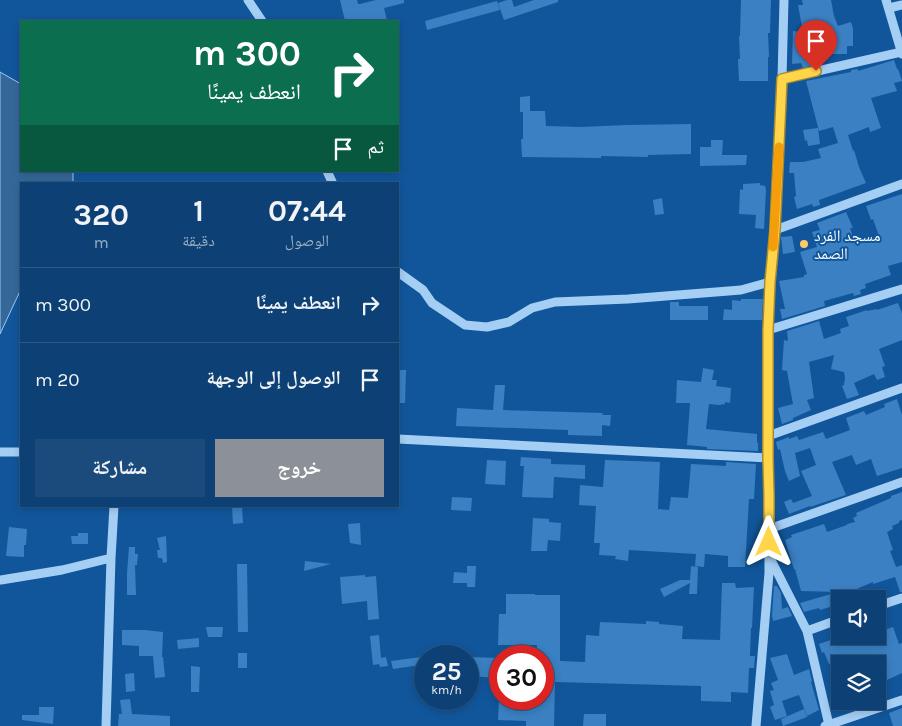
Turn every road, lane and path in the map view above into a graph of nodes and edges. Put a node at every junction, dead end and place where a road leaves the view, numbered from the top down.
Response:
1 (248, 0) edge
2 (784, 0) edge
3 (887, 4) edge
4 (902, 5) edge
5 (261, 20) edge
6 (902, 53) edge
7 (782, 79) junction
8 (902, 184) edge
9 (775, 230) junction
10 (399, 273) edge
11 (770, 282) junction
12 (902, 289) edge
13 (768, 330) junction
14 (902, 388) edge
15 (768, 436) junction
16 (399, 439) edge
17 (0, 452) edge
18 (20, 452) edge
19 (768, 458) junction
20 (902, 482) edge
21 (114, 507) edge
22 (768, 529) junction
23 (769, 555) junction
24 (111, 558) junction
25 (0, 580) edge
26 (902, 598) edge
27 (886, 603) edge
28 (831, 622) edge
29 (807, 630) junction
30 (902, 700) edge
31 (827, 725) edge
32 (106, 726) edge
33 (756, 726) edge

1 - 5 street
2 - 7 street
3 - 4 street
3 - 6 street
6 - 7 street
7 - 9 street
8 - 9 street
9 - 11 street
10 - 11 street
11 - 13 street
12 - 13 street
13 - 15 street
14 - 15 street
15 - 19 street
16 - 19 street
17 - 18 street
19 - 22 street
20 - 22 street
21 - 24 street
22 - 23 street
23 - 29 street
23 - 33 street
24 - 25 street
24 - 32 street
26 - 27 street
28 - 29 street
29 - 31 street
30 - 31 street

